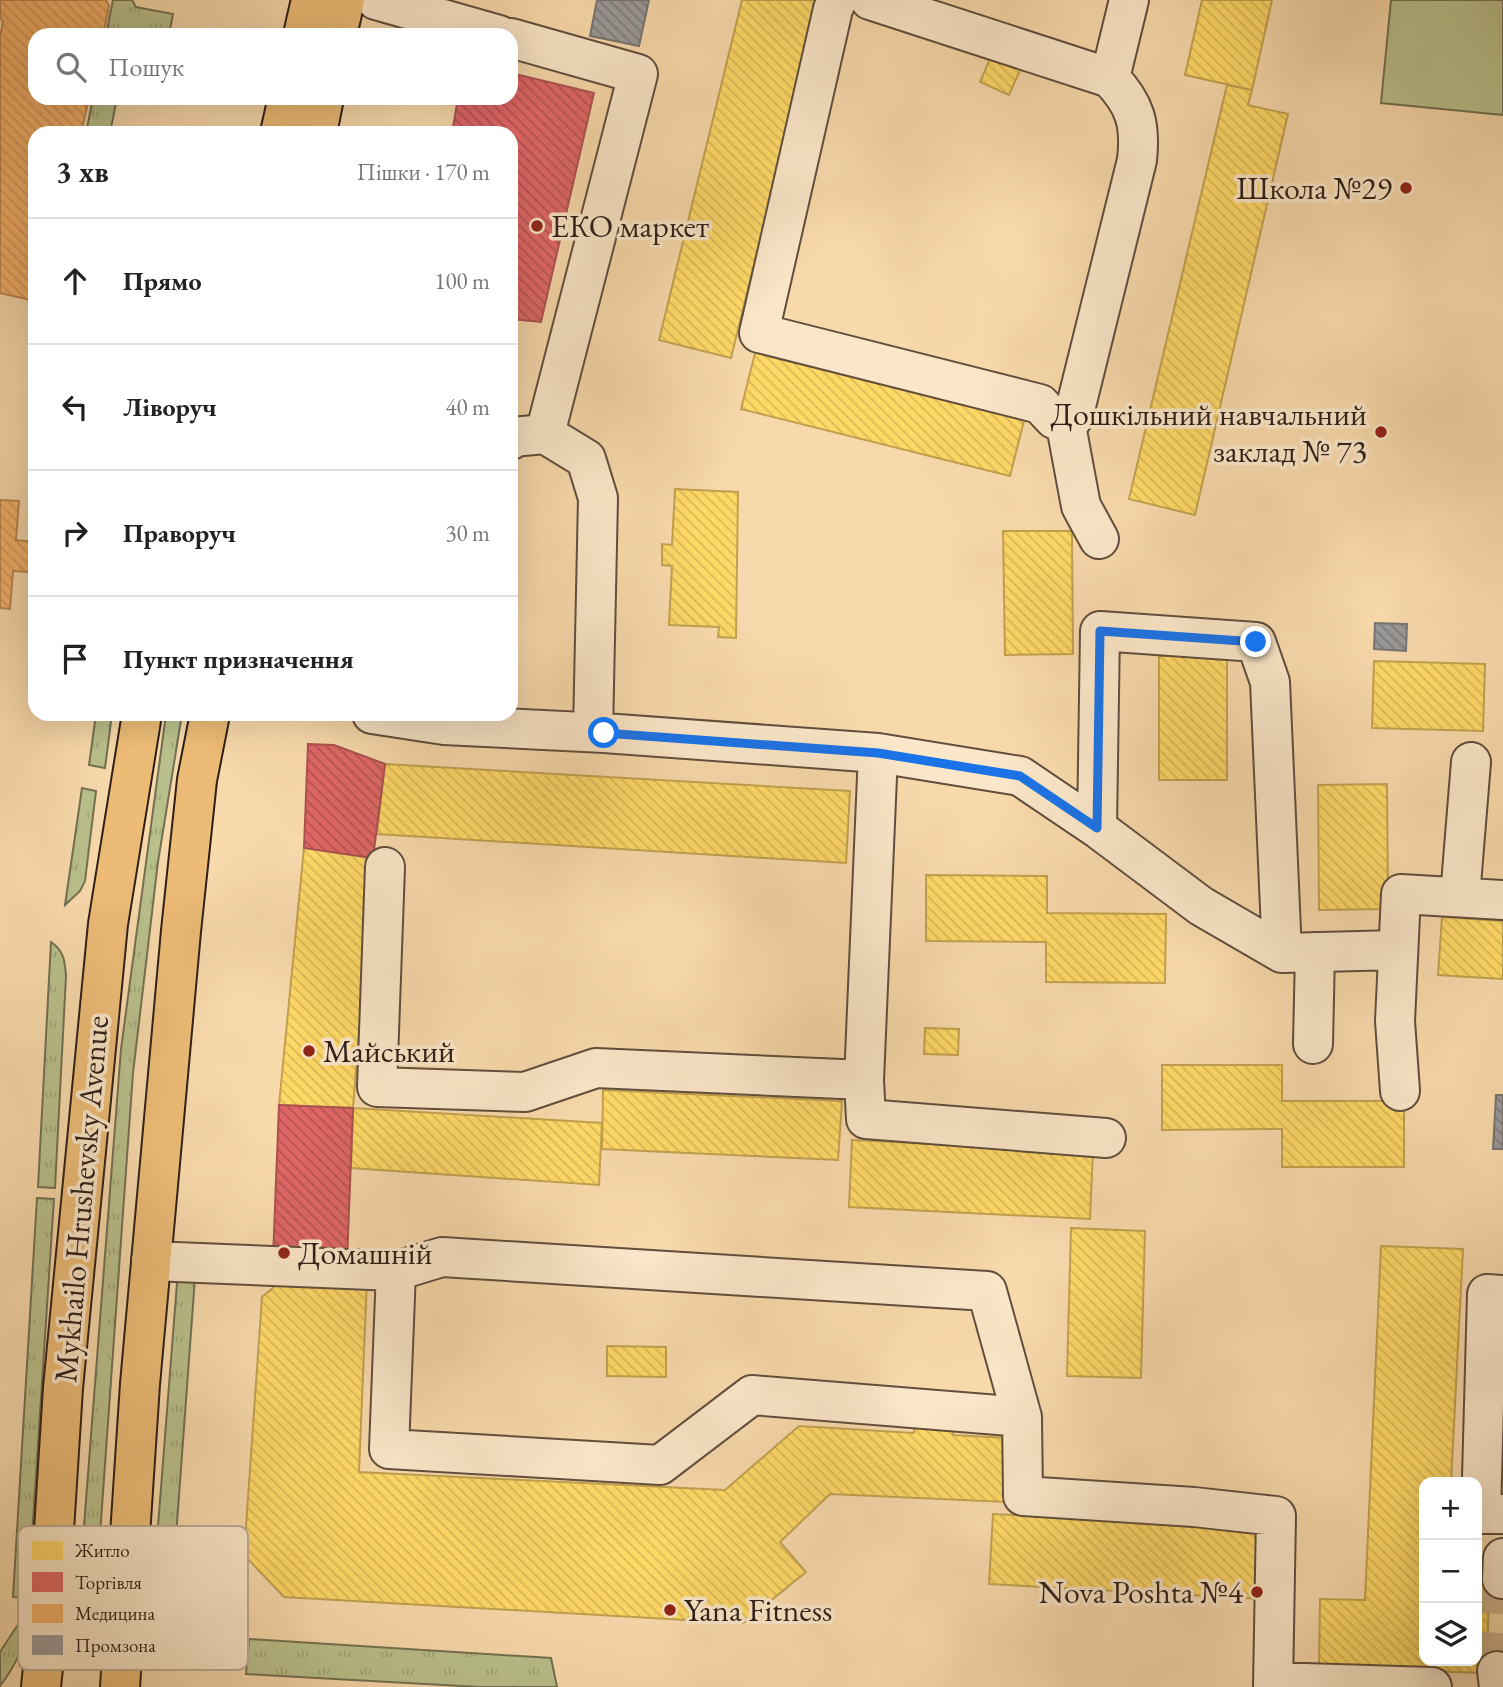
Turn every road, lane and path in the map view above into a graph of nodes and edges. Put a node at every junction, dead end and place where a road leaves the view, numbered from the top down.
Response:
1 (311, 0) edge
2 (345, 0) edge
3 (376, 0) edge
4 (836, 0) edge
5 (870, 0) edge
6 (1129, 0) edge
7 (945, 12) edge
8 (305, 28) edge
9 (339, 28) edge
10 (474, 28) edge
11 (518, 40) edge
12 (1110, 78) junction
13 (286, 105) edge
14 (323, 105) edge
15 (282, 126) edge
16 (318, 126) edge
17 (1065, 420) junction
18 (528, 437) edge
19 (1099, 539) dead end
20 (141, 721) edge
21 (209, 721) edge
22 (456, 721) edge
23 (593, 732) junction
24 (878, 753) junction
25 (1471, 762) dead end
26 (1097, 828) junction
27 (386, 867) dead end
28 (1460, 897) junction
29 (1503, 900) edge
30 (1398, 950) junction
31 (1298, 952) junction
32 (1313, 1044) dead end
33 (864, 1080) junction
34 (1400, 1091) dead end
35 (1106, 1138) dead end
36 (151, 1261) junction
37 (396, 1270) junction
38 (1503, 1295) edge
39 (1022, 1417) junction
40 (1503, 1514) edge
41 (54, 1526) edge
42 (132, 1526) edge
43 (1273, 1684) edge
44 (1432, 1687) edge

1 - 8 main road
2 - 9 main road
3 - 10 lane
4 - 17 lane
5 - 7 lane
6 - 12 lane
7 - 12 lane
11 - 18 lane
12 - 17 lane
13 - 15 main road
14 - 16 main road
17 - 19 lane
18 - 23 lane
20 - 41 main road, Mykhailo Hrushevsky Avenue
21 - 36 main road
22 - 23 lane
23 - 24 lane
24 - 26 lane
24 - 33 lane
25 - 28 lane
26 - 31 lane
26 - 31 lane
27 - 33 lane
28 - 29 lane
28 - 30 lane
30 - 31 lane
30 - 34 lane
31 - 32 lane
33 - 35 lane
36 - 37 lane
36 - 42 main road
37 - 39 lane
37 - 39 lane
38 - 40 lane
39 - 43 lane
43 - 44 lane

